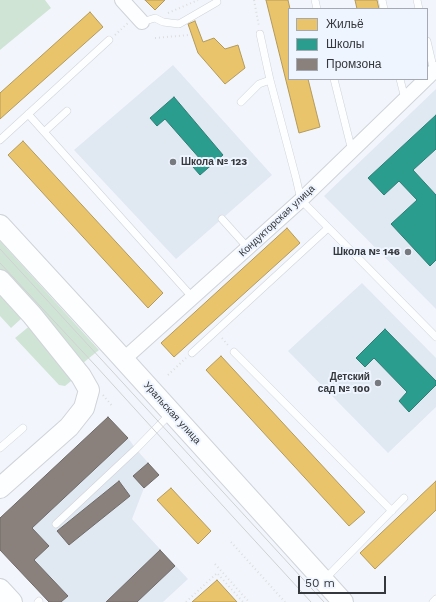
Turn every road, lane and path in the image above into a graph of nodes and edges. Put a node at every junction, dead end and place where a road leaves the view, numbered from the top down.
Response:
1 (122, 0) edge
2 (198, 0) edge
3 (254, 0) edge
4 (217, 2) dead end
5 (148, 20) junction
6 (127, 23) dead end
7 (260, 34) joint
8 (189, 35) dead end
9 (155, 38) dead end
10 (109, 40) joint
11 (428, 49) edge
12 (431, 74) edge
13 (270, 80) junction
14 (334, 80) edge
15 (400, 80) edge
16 (425, 80) edge
17 (405, 100) junction
18 (241, 102) dead end
19 (67, 111) dead end
20 (28, 114) junction
21 (44, 132) junction
22 (0, 140) edge
23 (352, 151) junction
24 (301, 200) junction
25 (222, 219) dead end
26 (0, 225) edge
27 (328, 228) junction
28 (248, 248) junction
29 (0, 280) edge
30 (193, 298) junction
31 (216, 331) junction
32 (436, 337) edge
33 (234, 352) joint
34 (192, 353) joint
35 (124, 359) junction
36 (168, 375) dead end
37 (95, 392) junction
38 (113, 407) dead end
39 (172, 412) junction
40 (23, 428) dead end
41 (0, 448) edge
42 (0, 488) edge
43 (404, 498) dead end
44 (392, 510) junction
45 (56, 524) dead end
46 (231, 542) dead end
47 (215, 564) dead end
48 (324, 580) junction
49 (0, 589) edge
50 (436, 599) edge
51 (12, 602) edge
52 (186, 602) edge
53 (243, 602) edge
54 (249, 602) edge
55 (285, 602) edge
56 (343, 602) edge
57 (433, 602) edge

1 - 5 street
2 - 5 path
3 - 7 path
4 - 5 lane
6 - 10 path
7 - 13 lane
8 - 9 path
10 - 20 lane
11 - 12 lane
13 - 18 lane
13 - 24 lane
14 - 23 lane
15 - 17 lane
16 - 17 street, Кондукторская улица
17 - 23 street, Кондукторская улица
19 - 21 lane
20 - 21 lane
20 - 22 lane
21 - 30 lane
23 - 24 street, Кондукторская улица
24 - 27 lane
24 - 28 street, Кондукторская улица
25 - 28 lane
26 - 35 main road, Уральская улица
27 - 31 lane
27 - 32 lane
28 - 30 street, Кондукторская улица
29 - 37 main road
30 - 35 street, Кондукторская улица
31 - 33 path
31 - 34 lane
33 - 44 lane
34 - 36 path
35 - 39 main road, Уральская улица
37 - 38 path
37 - 42 main road
39 - 45 lane
39 - 48 main road, Уральская улица
40 - 41 lane
43 - 44 lane
44 - 48 lane
46 - 55 path
47 - 54 path
48 - 56 main road, Уральская улица
49 - 51 main road
50 - 57 lane
52 - 53 path

